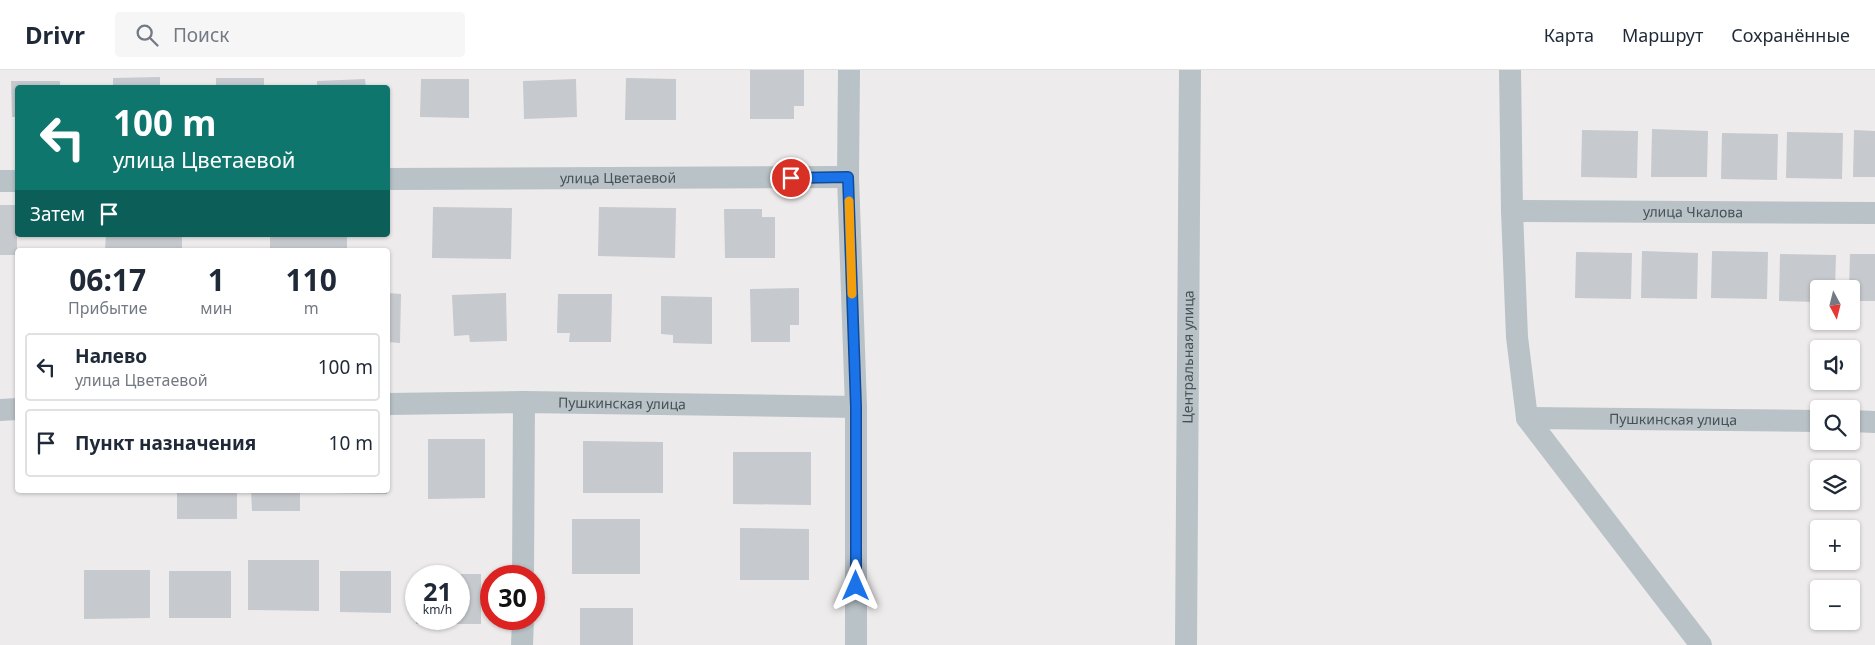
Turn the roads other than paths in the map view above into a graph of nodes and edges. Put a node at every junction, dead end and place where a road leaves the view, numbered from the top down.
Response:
1 (848, 70) edge
2 (1190, 70) edge
3 (1510, 70) edge
4 (848, 177) junction
5 (390, 179) edge
6 (0, 181) edge
7 (15, 181) edge
8 (1512, 211) junction
9 (1875, 213) edge
10 (524, 402) junction
11 (390, 404) edge
12 (856, 407) junction
13 (15, 409) edge
14 (0, 410) edge
15 (1527, 418) junction
16 (1810, 421) edge
17 (1860, 421) edge
18 (1875, 422) edge
19 (523, 565) edge
20 (523, 630) edge
21 (522, 645) edge
22 (856, 645) edge
23 (1186, 645) edge
24 (1701, 645) edge

1 - 4 street
2 - 23 street, Центральная улица
3 - 8 street
4 - 5 street, улица Цветаевой
4 - 12 street
6 - 7 street
8 - 9 street, улица Чкалова
8 - 15 street
10 - 11 street, Пушкинская улица
10 - 12 street, Пушкинская улица
10 - 19 street
12 - 22 street
13 - 14 street
15 - 16 street, Пушкинская улица
15 - 24 street
17 - 18 street
20 - 21 street

